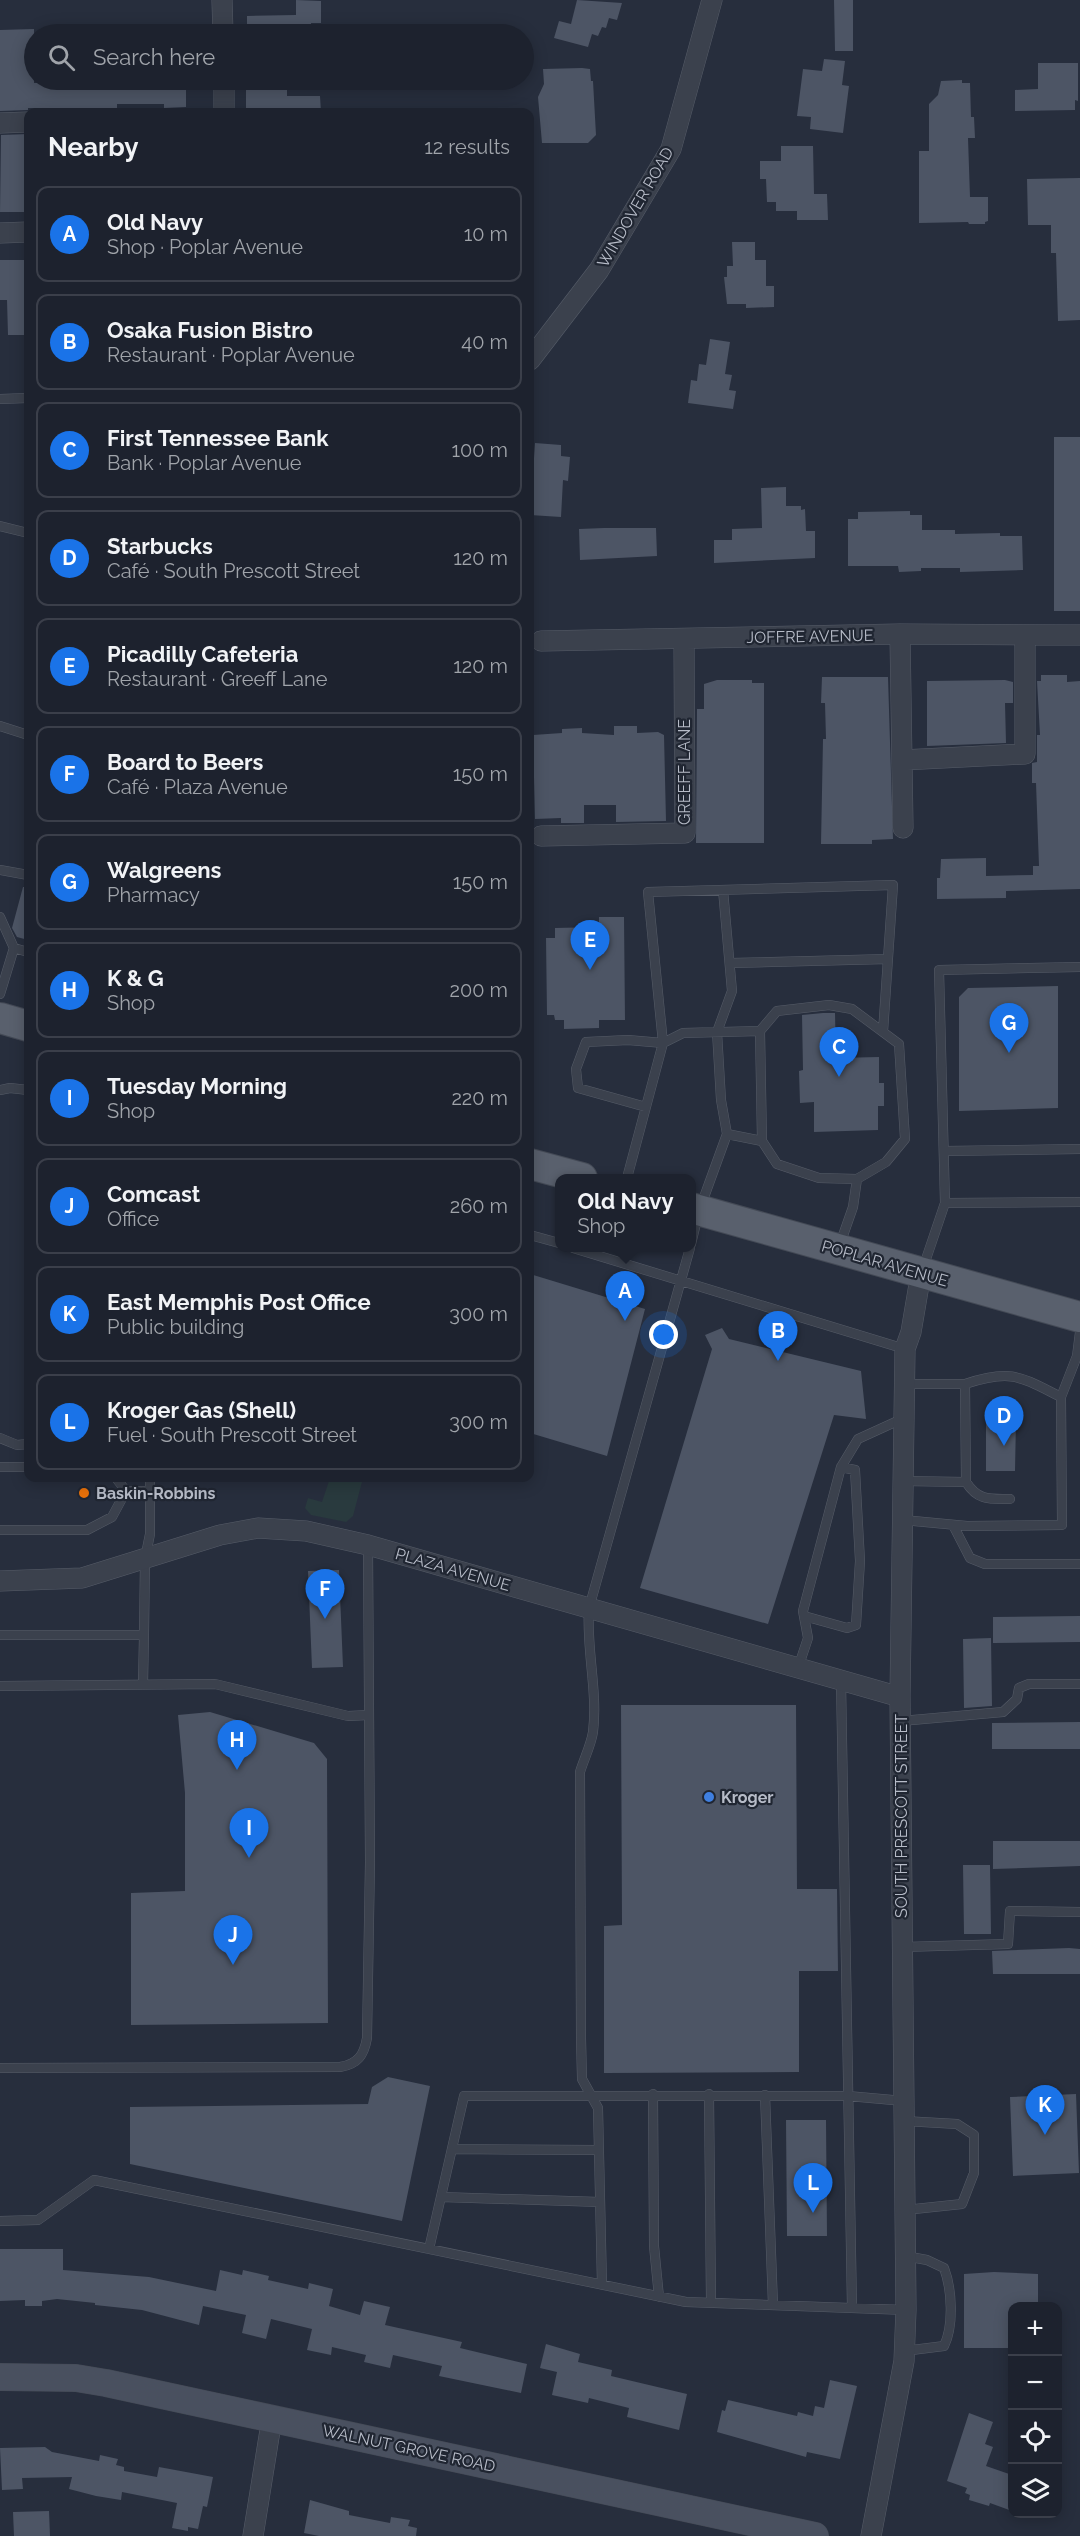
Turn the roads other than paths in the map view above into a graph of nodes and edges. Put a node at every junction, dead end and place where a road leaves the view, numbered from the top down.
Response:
1 (222, 0) edge
2 (712, 0) edge
3 (223, 24) edge
4 (224, 90) edge
5 (224, 108) edge
6 (24, 122) edge
7 (0, 123) edge
8 (24, 232) edge
9 (0, 233) edge
10 (534, 355) edge
11 (24, 398) edge
12 (0, 399) edge
13 (0, 526) edge
14 (24, 532) edge
15 (900, 634) junction
16 (1025, 635) junction
17 (1080, 635) edge
18 (684, 639) junction
19 (540, 641) dead end
20 (0, 726) edge
21 (24, 734) edge
22 (902, 760) junction
23 (903, 828) dead end
24 (541, 836) dead end
25 (0, 870) edge
26 (24, 874) edge
27 (723, 890) junction
28 (0, 917) edge
29 (14, 948) junction
30 (24, 951) edge
31 (888, 958) junction
32 (730, 963) junction
33 (1080, 967) edge
34 (0, 994) edge
35 (0, 1018) edge
36 (24, 1025) edge
37 (760, 1031) junction
38 (717, 1032) junction
39 (883, 1032) junction
40 (663, 1044) junction
41 (0, 1090) edge
42 (24, 1090) edge
43 (646, 1107) junction
44 (727, 1134) junction
45 (762, 1141) junction
46 (1080, 1149) edge
47 (944, 1151) junction
48 (534, 1165) edge
49 (565, 1174) edge
50 (628, 1174) edge
51 (857, 1179) junction
52 (1080, 1202) edge
53 (945, 1203) junction
54 (696, 1208) edge
55 (696, 1210) edge
56 (534, 1236) edge
57 (555, 1242) edge
58 (838, 1250) junction
59 (587, 1252) edge
60 (689, 1252) edge
61 (921, 1273) junction
62 (682, 1279) junction
63 (1080, 1317) edge
64 (1080, 1332) edge
65 (905, 1349) junction
66 (1070, 1374) junction
67 (1080, 1377) edge
68 (905, 1384) junction
69 (965, 1384) junction
70 (1060, 1396) junction
71 (904, 1418) junction
72 (0, 1438) edge
73 (24, 1444) edge
74 (0, 1467) edge
75 (24, 1467) edge
76 (841, 1467) junction
77 (903, 1481) junction
78 (119, 1482) edge
79 (150, 1482) edge
80 (966, 1482) junction
81 (126, 1491) junction
82 (150, 1491) junction
83 (1010, 1499) dead end
84 (903, 1520) junction
85 (953, 1525) junction
86 (0, 1530) edge
87 (368, 1545) junction
88 (145, 1559) junction
89 (1080, 1564) edge
90 (0, 1581) edge
91 (589, 1608) junction
92 (804, 1616) junction
93 (0, 1635) edge
94 (144, 1635) junction
95 (798, 1669) junction
96 (841, 1681) junction
97 (143, 1684) junction
98 (1080, 1684) edge
99 (0, 1686) edge
100 (900, 1697) junction
101 (369, 1715) junction
102 (901, 1720) junction
103 (1080, 1912) edge
104 (903, 1947) junction
105 (0, 2068) edge
106 (591, 2094) junction
107 (653, 2094) junction
108 (709, 2094) junction
109 (765, 2095) junction
110 (848, 2096) junction
111 (904, 2101) junction
112 (904, 2121) junction
113 (452, 2149) junction
114 (599, 2150) junction
115 (441, 2197) junction
116 (600, 2202) junction
117 (905, 2210) junction
118 (0, 2221) edge
119 (429, 2249) junction
120 (905, 2256) junction
121 (602, 2285) junction
122 (659, 2297) junction
123 (711, 2303) junction
124 (772, 2305) junction
125 (852, 2308) junction
126 (906, 2310) junction
127 (904, 2356) junction
128 (0, 2377) edge
129 (272, 2418) junction
130 (253, 2536) edge
131 (815, 2536) edge
132 (871, 2536) edge

1 - 3 street
2 - 10 street, WINDOVER ROAD
4 - 5 street
6 - 7 street
8 - 9 street
11 - 12 lane
13 - 14 lane
15 - 16 street, JOFFRE AVENUE
15 - 18 street, JOFFRE AVENUE
15 - 22 street
16 - 17 street, JOFFRE AVENUE
16 - 22 street
18 - 19 street, JOFFRE AVENUE
18 - 24 street, GREEFF LANE
20 - 21 lane
22 - 23 street
25 - 26 lane
27 - 31 lane
27 - 32 lane
27 - 40 lane
28 - 29 lane
29 - 30 lane
29 - 34 lane
31 - 32 lane
31 - 39 lane
32 - 38 lane
33 - 47 lane
35 - 36 main road
37 - 38 lane
37 - 39 lane
37 - 45 lane
38 - 40 lane
38 - 44 lane
39 - 51 lane
40 - 43 lane
40 - 43 lane
41 - 42 lane
43 - 50 lane
44 - 45 lane
44 - 54 lane
45 - 51 lane
46 - 47 lane
47 - 53 lane
48 - 49 main road
51 - 58 lane
52 - 53 lane
53 - 61 lane
55 - 58 main road, POPLAR AVENUE
56 - 57 lane
58 - 61 main road, POPLAR AVENUE
59 - 62 lane
60 - 62 lane
61 - 63 main road, POPLAR AVENUE
61 - 65 street, SOUTH PRESCOTT STREET
62 - 65 lane
62 - 91 lane
64 - 66 lane
65 - 68 street, SOUTH PRESCOTT STREET
66 - 67 lane
66 - 70 lane
68 - 69 lane
68 - 71 street, SOUTH PRESCOTT STREET
69 - 70 lane
69 - 80 lane
70 - 85 lane
71 - 76 lane
71 - 77 street, SOUTH PRESCOTT STREET
72 - 73 lane
74 - 75 lane
76 - 92 lane
76 - 92 lane
77 - 80 lane
77 - 84 street, SOUTH PRESCOTT STREET
78 - 81 lane
79 - 82 lane
80 - 83 lane
81 - 82 lane
81 - 86 lane
82 - 88 lane
84 - 85 lane
84 - 100 street, SOUTH PRESCOTT STREET
85 - 89 lane
87 - 88 street, PLAZA AVENUE
87 - 91 street, PLAZA AVENUE
87 - 101 lane
88 - 90 street, PLAZA AVENUE
88 - 94 lane
91 - 95 street, PLAZA AVENUE
91 - 106 lane
92 - 95 lane
93 - 94 lane
94 - 97 lane
95 - 96 street, PLAZA AVENUE
96 - 100 street, PLAZA AVENUE
96 - 110 lane
97 - 99 lane
97 - 101 lane
98 - 102 lane
100 - 102 street, SOUTH PRESCOTT STREET
101 - 105 lane
102 - 104 street, SOUTH PRESCOTT STREET
103 - 104 lane
104 - 111 street, SOUTH PRESCOTT STREET
106 - 107 lane
106 - 113 lane
106 - 114 lane
107 - 108 lane
107 - 122 lane
108 - 109 lane
108 - 123 lane
109 - 110 lane
109 - 124 lane
110 - 111 lane
110 - 125 lane
111 - 112 street, SOUTH PRESCOTT STREET
112 - 117 street, SOUTH PRESCOTT STREET
112 - 117 lane
113 - 114 lane
113 - 115 lane
114 - 116 lane
115 - 116 lane
115 - 119 lane
116 - 121 lane
117 - 120 street, SOUTH PRESCOTT STREET
118 - 119 lane
119 - 121 lane
120 - 126 street, SOUTH PRESCOTT STREET
120 - 127 lane
121 - 122 lane
122 - 123 lane
123 - 124 lane
124 - 125 lane
125 - 126 lane
126 - 127 street, SOUTH PRESCOTT STREET
127 - 132 street, SOUTH PRESCOTT STREET
128 - 129 main road, WALNUT GROVE ROAD
129 - 130 street
129 - 131 main road, WALNUT GROVE ROAD

